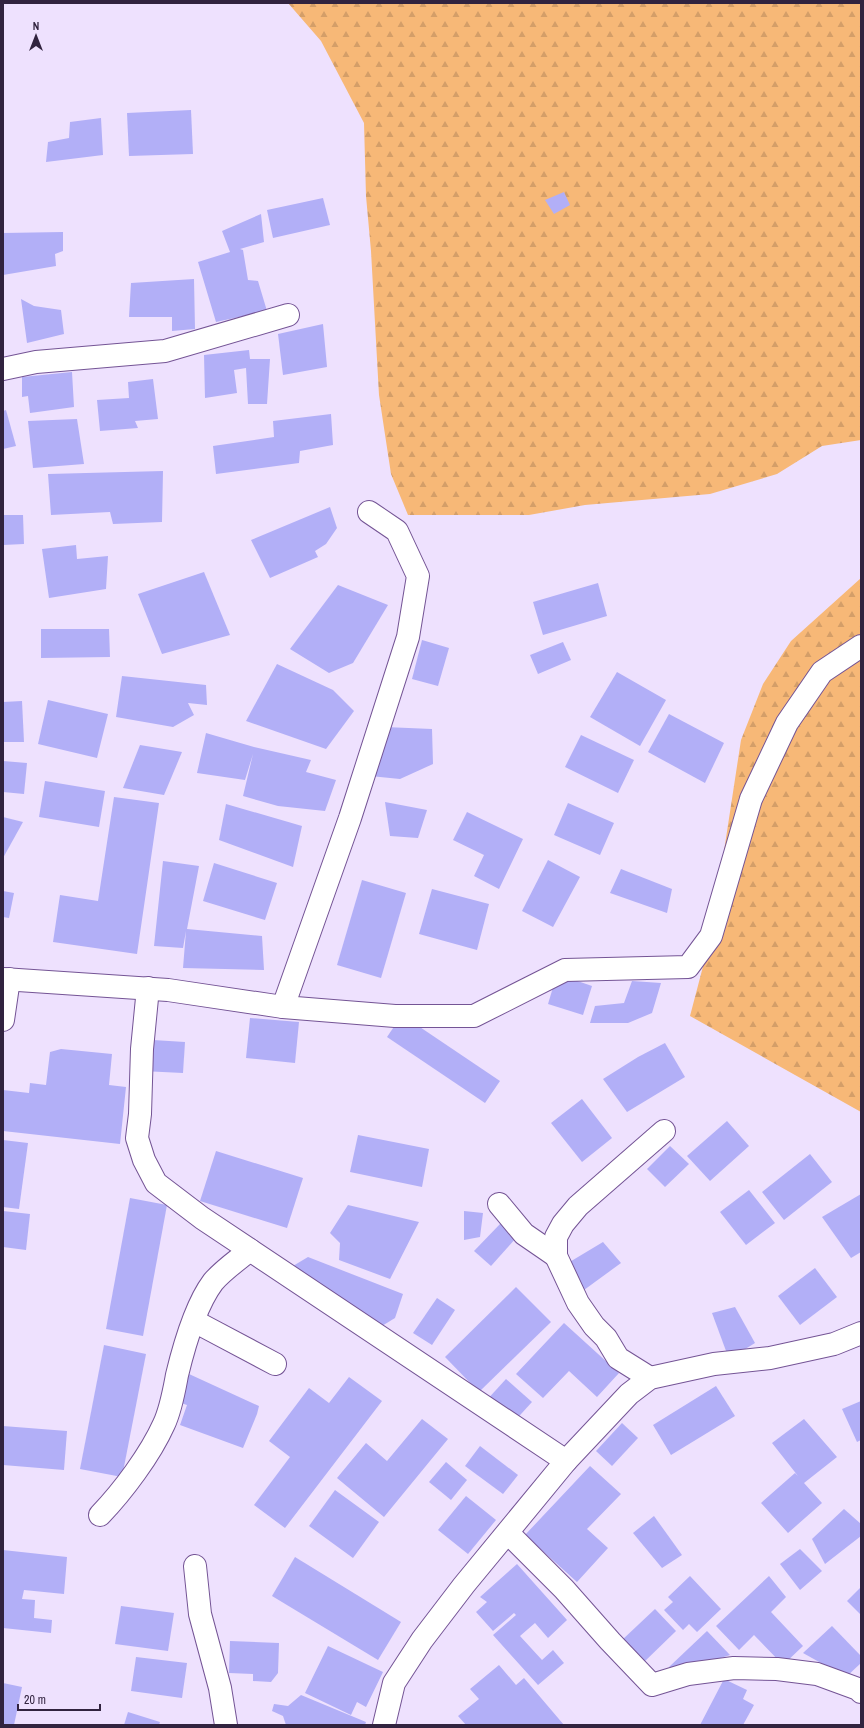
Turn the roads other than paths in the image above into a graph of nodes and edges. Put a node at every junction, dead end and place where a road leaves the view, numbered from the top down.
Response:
1 (288, 315) dead end
2 (3, 369) edge
3 (369, 512) dead end
4 (861, 646) edge
5 (6, 979) edge
6 (148, 988) junction
7 (283, 1007) junction
8 (3, 1020) edge
9 (664, 1131) dead end
10 (500, 1204) dead end
11 (250, 1250) junction
12 (556, 1256) junction
13 (194, 1322) junction
14 (861, 1333) edge
15 (275, 1364) dead end
16 (650, 1378) junction
17 (566, 1461) junction
18 (100, 1515) dead end
19 (508, 1532) junction
20 (195, 1566) dead end
21 (861, 1692) edge
22 (226, 1725) edge
23 (384, 1725) edge

1 - 2 street
3 - 7 street
4 - 7 street
5 - 6 street
5 - 8 street
6 - 7 street
6 - 11 street
9 - 12 street
10 - 12 street
11 - 13 street
11 - 17 street
12 - 16 street
13 - 15 street
13 - 18 street
14 - 16 street
16 - 17 street
17 - 19 street
19 - 21 street
19 - 23 street
20 - 22 street

